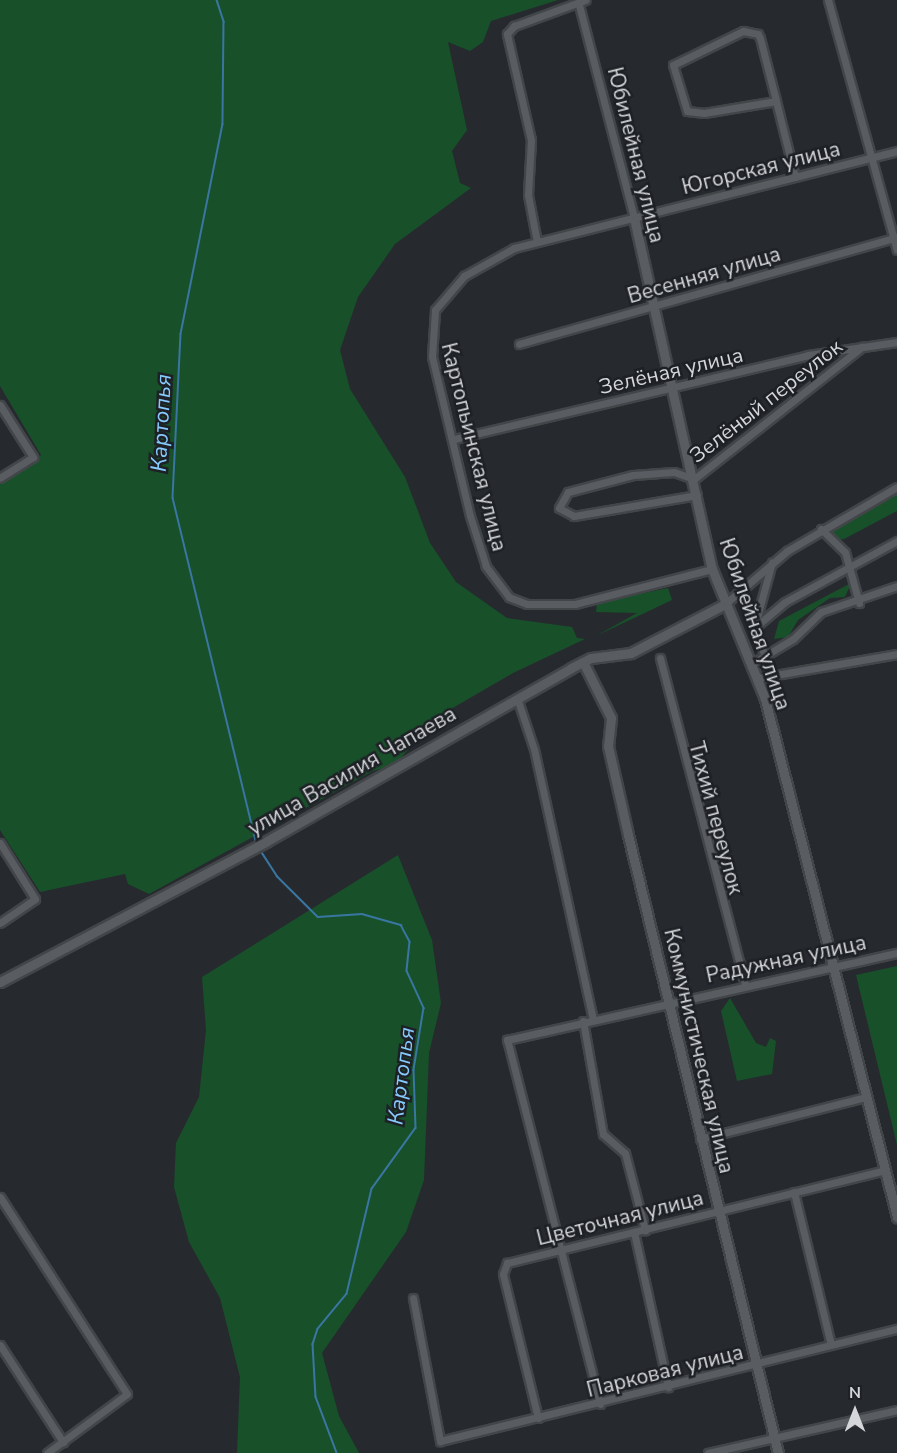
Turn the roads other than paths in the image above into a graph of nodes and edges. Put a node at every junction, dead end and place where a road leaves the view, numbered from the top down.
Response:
1 (828, 0) edge
2 (582, 3) edge
3 (776, 101) junction
4 (897, 151) edge
5 (869, 158) junction
6 (795, 177) junction
7 (634, 218) junction
8 (896, 238) edge
9 (537, 242) junction
10 (528, 244) joint
11 (897, 250) edge
12 (655, 307) junction
13 (897, 342) edge
14 (519, 344) dead end
15 (862, 347) junction
16 (673, 388) junction
17 (0, 405) edge
18 (454, 439) junction
19 (0, 478) edge
20 (694, 479) junction
21 (897, 487) edge
22 (697, 495) junction
23 (821, 529) junction
24 (897, 541) edge
25 (773, 561) junction
26 (849, 567) junction
27 (712, 569) junction
28 (897, 586) edge
29 (859, 603) junction
30 (725, 604) junction
31 (754, 628) junction
32 (897, 655) edge
33 (765, 656) junction
34 (660, 658) dead end
35 (583, 662) junction
36 (753, 663) junction
37 (758, 678) junction
38 (517, 698) junction
39 (0, 843) edge
40 (0, 923) edge
41 (897, 953) edge
42 (833, 967) junction
43 (0, 982) edge
44 (745, 985) junction
45 (670, 1000) junction
46 (593, 1019) junction
47 (583, 1021) junction
48 (866, 1097) junction
49 (700, 1139) junction
50 (885, 1170) junction
51 (794, 1192) junction
52 (0, 1197) edge
53 (718, 1211) junction
54 (897, 1217) edge
55 (645, 1230) junction
56 (634, 1232) junction
57 (563, 1249) junction
58 (413, 1298) dead end
59 (897, 1329) edge
60 (0, 1345) edge
61 (831, 1345) junction
62 (756, 1365) junction
63 (669, 1387) junction
64 (600, 1404) junction
65 (897, 1410) edge
66 (538, 1418) junction
67 (774, 1438) junction
68 (63, 1442) junction
69 (47, 1453) edge
70 (708, 1453) edge
71 (778, 1453) edge

1 - 5 street
2 - 7 street, Юбилейная улица
2 - 9 street
3 - 3 street
3 - 6 street
4 - 5 street, Югорская улица
5 - 6 street, Югорская улица
5 - 8 street
6 - 7 street, Югорская улица
7 - 9 street, Югорская улица
7 - 12 street, Юбилейная улица
8 - 11 street
8 - 12 street, Весенняя улица
9 - 10 street, Югорская улица
10 - 18 street, Картопьинская улица
12 - 14 street, Весенняя улица
12 - 16 street, Юбилейная улица
13 - 15 street, Зелёная улица
15 - 16 street, Зелёная улица
15 - 20 street, Зелёный переулок
16 - 18 street, Зелёная улица
16 - 20 street, Юбилейная улица
17 - 19 street
18 - 27 street, Картопьинская улица
20 - 22 street, Юбилейная улица
20 - 22 street, Зелёный переулок
21 - 23 street
22 - 27 street, Юбилейная улица
23 - 25 street
23 - 26 street
24 - 26 street
25 - 30 street
25 - 31 street
26 - 29 street
26 - 31 street
27 - 30 street, Юбилейная улица
28 - 29 street
29 - 33 street
30 - 35 street, улица Василия Чапаева
30 - 36 street, Юбилейная улица
31 - 33 street
32 - 37 street
33 - 36 street
34 - 44 street, Тихий переулок
35 - 38 street, улица Василия Чапаева
35 - 45 street, Коммунистическая улица
36 - 37 street, Юбилейная улица
37 - 42 street, Юбилейная улица
38 - 43 street, улица Василия Чапаева
38 - 46 street
39 - 40 street
41 - 42 street, Радужная улица
42 - 44 street, Радужная улица
42 - 48 street, Юбилейная улица
44 - 45 street, Радужная улица
45 - 46 street, Радужная улица
45 - 49 street, Коммунистическая улица
46 - 47 street, Радужная улица
47 - 55 street
47 - 57 street, Радужная улица
48 - 49 street
48 - 50 street, Юбилейная улица
49 - 53 street, Коммунистическая улица
50 - 51 street, Цветочная улица
50 - 54 street, Юбилейная улица
51 - 53 street, Цветочная улица
51 - 61 street
52 - 68 street
53 - 55 street, Цветочная улица
53 - 62 street, Коммунистическая улица
55 - 56 street, Цветочная улица
56 - 57 street, Цветочная улица
56 - 63 street
57 - 64 street
57 - 66 street, Цветочная улица
58 - 66 street, Парковая улица
59 - 61 street, Парковая улица
60 - 68 street
61 - 62 street, Парковая улица
62 - 63 street, Парковая улица
62 - 67 street, Коммунистическая улица
63 - 64 street, Парковая улица
64 - 66 street, Парковая улица
65 - 67 street
67 - 70 street
67 - 71 street, Коммунистическая улица
68 - 69 street

